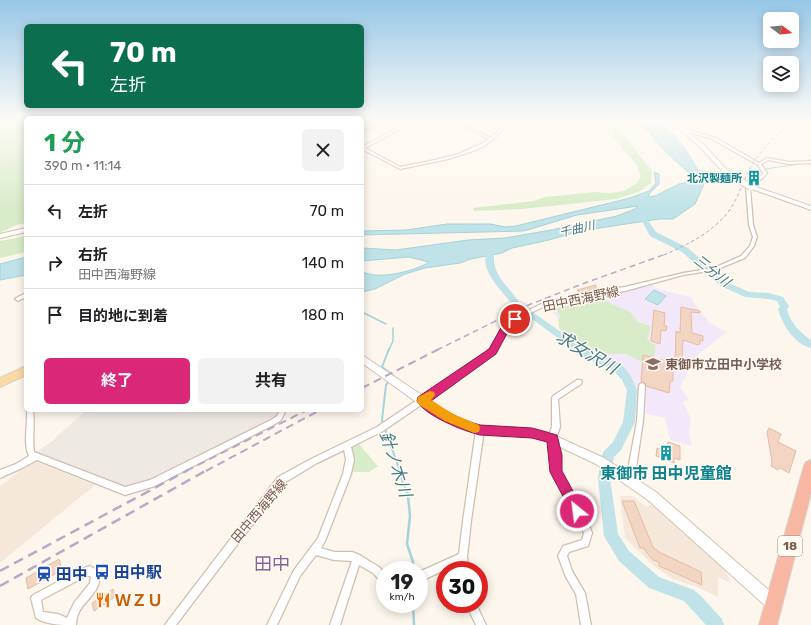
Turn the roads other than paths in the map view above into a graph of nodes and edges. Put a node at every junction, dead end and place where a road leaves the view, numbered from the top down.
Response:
1 (369, 151) edge
2 (467, 151) edge
3 (707, 151) edge
4 (737, 151) edge
5 (811, 162) edge
6 (759, 164) junction
7 (811, 208) edge
8 (24, 230) edge
9 (0, 236) edge
10 (24, 297) edge
11 (18, 299) dead end
12 (364, 359) edge
13 (24, 371) edge
14 (579, 382) dead end
15 (0, 383) edge
16 (642, 386) dead end
17 (422, 401) junction
18 (30, 412) edge
19 (282, 412) edge
20 (480, 430) junction
21 (552, 438) junction
22 (347, 446) junction
23 (36, 456) junction
24 (811, 466) edge
25 (0, 474) edge
26 (630, 481) junction
27 (315, 550) junction
28 (463, 557) junction
29 (357, 558) junction
30 (463, 561) edge
31 (376, 570) edge
32 (428, 573) edge
33 (774, 604) junction
34 (475, 613) edge
35 (67, 625) edge
36 (71, 625) edge
37 (170, 625) edge
38 (272, 625) edge
39 (335, 625) edge
40 (480, 625) edge
41 (586, 625) edge
42 (768, 625) edge

1 - 2 street
3 - 7 street, bridge
4 - 6 street
5 - 6 street
6 - 17 street, 田中西海野線
8 - 9 street
10 - 11 street
12 - 17 street
13 - 15 main road
14 - 21 street
16 - 26 street
17 - 20 street
17 - 22 street, 田中西海野線
18 - 23 street
19 - 23 street
20 - 21 street
20 - 28 street
21 - 26 street
21 - 41 street
22 - 27 street
22 - 37 street, 田中西海野線
23 - 25 street
24 - 33 highway, 18
26 - 33 street
27 - 29 street
27 - 38 street
28 - 30 street
28 - 32 street
29 - 31 street
29 - 39 street
33 - 42 highway, 18
34 - 40 street
35 - 36 street

